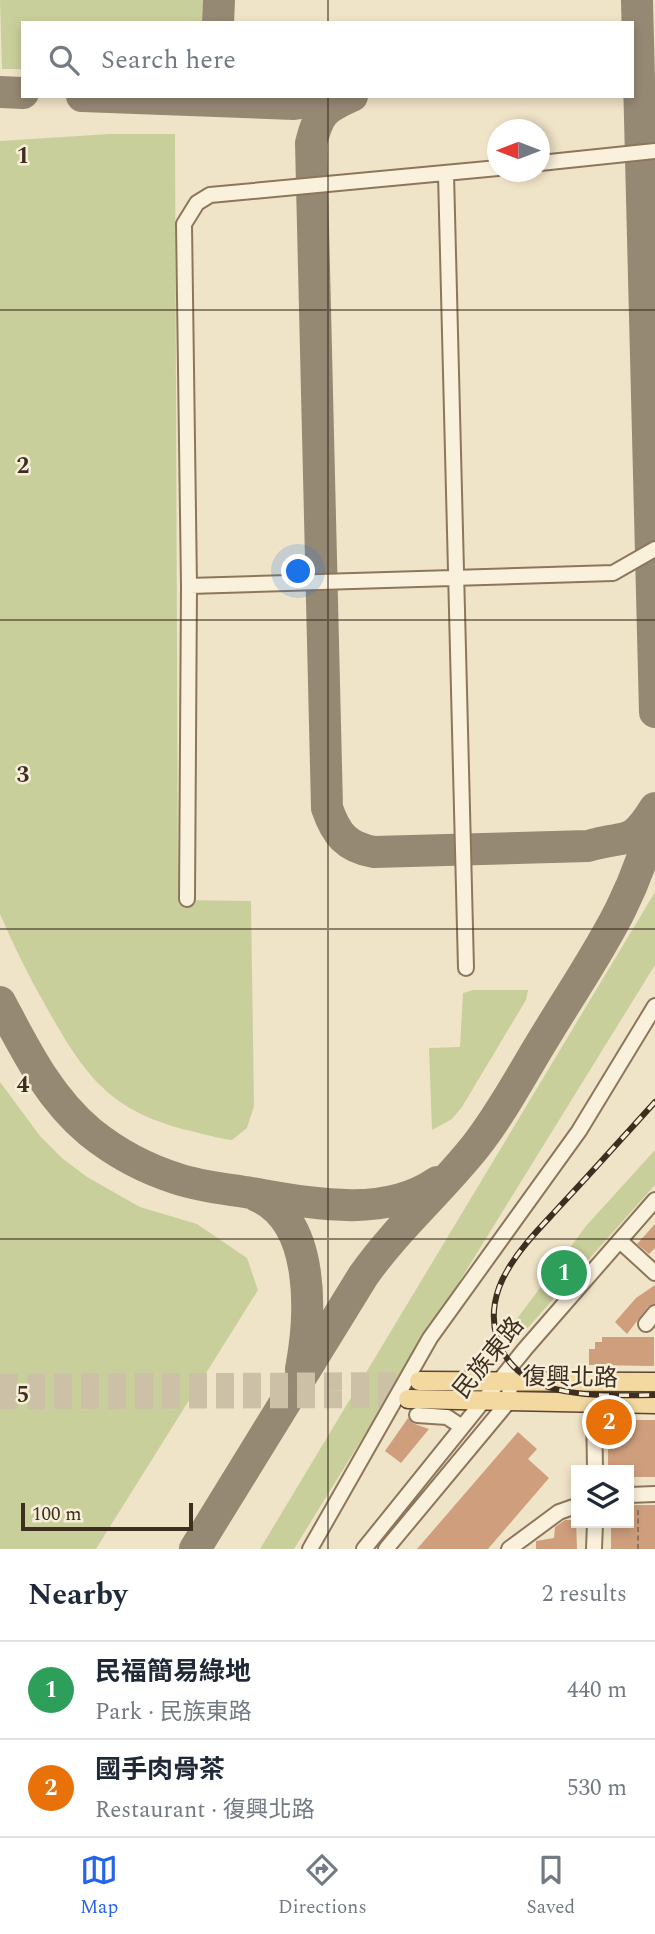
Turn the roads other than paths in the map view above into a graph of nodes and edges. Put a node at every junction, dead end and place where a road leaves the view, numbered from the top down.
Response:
1 (655, 151) edge
2 (550, 162) edge
3 (487, 169) edge
4 (446, 174) junction
5 (655, 549) edge
6 (458, 578) junction
7 (189, 586) junction
8 (187, 899) dead end
9 (466, 968) dead end
10 (655, 1006) edge
11 (655, 1200) edge
12 (620, 1241) junction
13 (655, 1273) edge
14 (505, 1380) junction
15 (419, 1381) tunnel mouth
16 (655, 1382) edge
17 (408, 1399) tunnel mouth
18 (484, 1399) junction
19 (509, 1401) junction
20 (594, 1403) junction
21 (655, 1404) edge
22 (418, 1415) tunnel mouth
23 (462, 1427) junction
24 (595, 1465) edge
25 (634, 1494) edge
26 (655, 1494) edge
27 (571, 1508) edge
28 (595, 1528) edge
29 (512, 1547) edge
30 (310, 1549) edge
31 (364, 1549) edge
32 (386, 1549) edge
33 (594, 1549) edge

1 - 2 street
3 - 4 street
4 - 6 street
4 - 7 street
5 - 6 street
6 - 7 street
6 - 9 street
7 - 8 street
10 - 30 street
11 - 12 street, 民族東路
12 - 13 street
12 - 14 street, 民族東路
14 - 15 main road, 復興北路
14 - 16 main road, 復興北路
14 - 18 street, 民族東路
14 - 19 street, 民族東路
17 - 18 main road, 復興北路
18 - 19 main road, 復興北路
18 - 23 street, 民族東路
19 - 20 main road, 復興北路
19 - 32 street, 民族東路
20 - 21 main road, 復興北路
20 - 24 street
22 - 23 street
23 - 31 street, 民族東路
25 - 26 street
27 - 29 street
28 - 33 street

